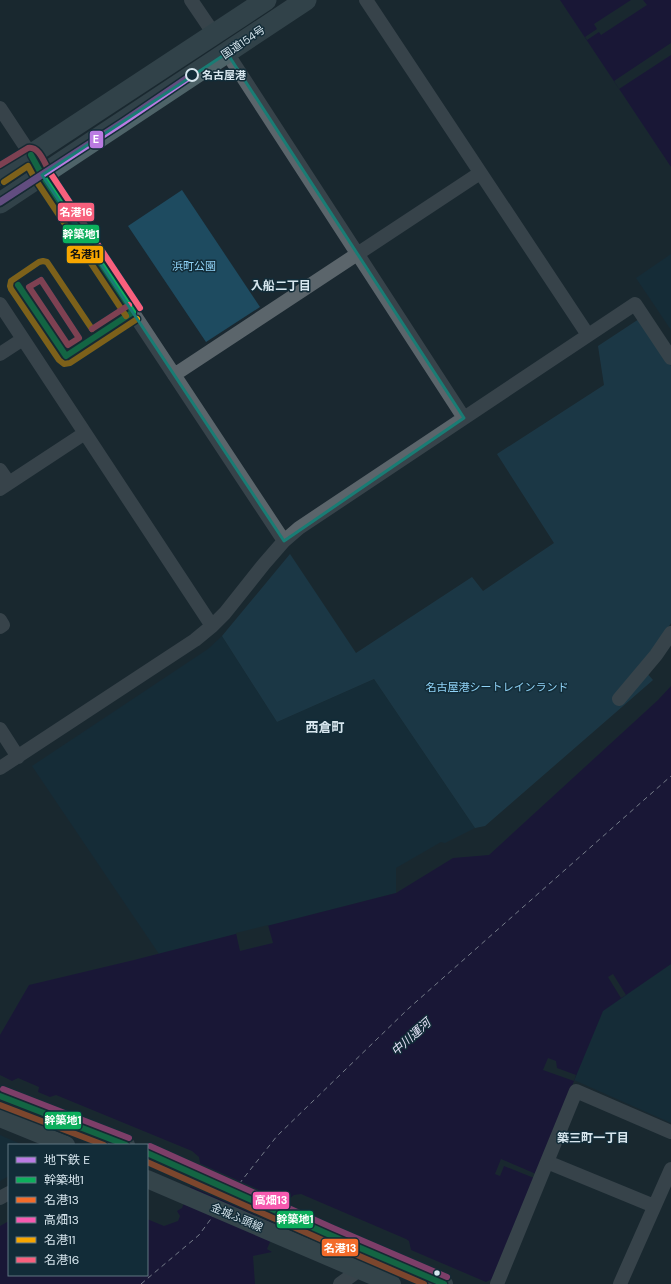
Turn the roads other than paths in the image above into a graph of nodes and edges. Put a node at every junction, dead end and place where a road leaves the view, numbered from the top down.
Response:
1 (191, 0) edge
2 (266, 0) edge
3 (306, 0) edge
4 (366, 0) edge
5 (214, 34) junction
6 (227, 53) junction
7 (0, 108) edge
8 (31, 155) junction
9 (480, 173) junction
10 (0, 175) edge
11 (42, 175) junction
12 (0, 203) edge
13 (358, 254) junction
14 (0, 304) edge
15 (588, 335) junction
16 (23, 339) junction
17 (0, 354) edge
18 (671, 358) edge
19 (174, 375) junction
20 (464, 418) junction
21 (85, 433) junction
22 (0, 470) edge
23 (4, 486) edge
24 (284, 541) junction
25 (0, 620) edge
26 (212, 626) junction
27 (0, 627) edge
28 (671, 633) edge
29 (619, 699) dead end
30 (0, 729) edge
31 (18, 756) junction
32 (0, 768) edge
33 (0, 1096) edge
34 (0, 1118) edge
35 (73, 1125) junction
36 (671, 1132) edge
37 (62, 1144) edge
38 (64, 1144) edge
39 (123, 1144) edge
40 (148, 1154) edge
41 (547, 1162) junction
42 (671, 1169) edge
43 (148, 1179) edge
44 (654, 1206) junction
45 (373, 1254) junction
46 (359, 1270) junction
47 (340, 1284) edge
48 (392, 1284) edge
49 (444, 1284) edge
50 (497, 1284) edge
51 (620, 1284) edge

1 - 5 street
2 - 5 highway, 国道154号
3 - 6 highway, 国道154号
4 - 9 street
5 - 8 highway, 国道154号
6 - 11 highway, 国道154号
6 - 13 street
7 - 8 street
8 - 10 highway, 国道154号
8 - 11 street
9 - 13 street
9 - 15 street
11 - 12 highway, 国道154号
11 - 19 street
13 - 19 street
13 - 20 street
14 - 16 street
15 - 18 street
15 - 20 street
16 - 17 street
16 - 21 street
19 - 24 street
20 - 24 street
21 - 23 street
21 - 26 street
22 - 23 street
24 - 26 street
25 - 27 street
26 - 31 street
28 - 29 street
30 - 31 street
31 - 32 street
33 - 35 main road
34 - 37 main road
35 - 38 street
35 - 39 main road
36 - 41 street
40 - 45 main road, 金城ふ頭線
41 - 44 street
41 - 50 street
42 - 44 street
43 - 46 main road, 金城ふ頭線
44 - 51 street
45 - 46 street
45 - 49 main road, 金城ふ頭線
46 - 47 street
46 - 48 main road, 金城ふ頭線

